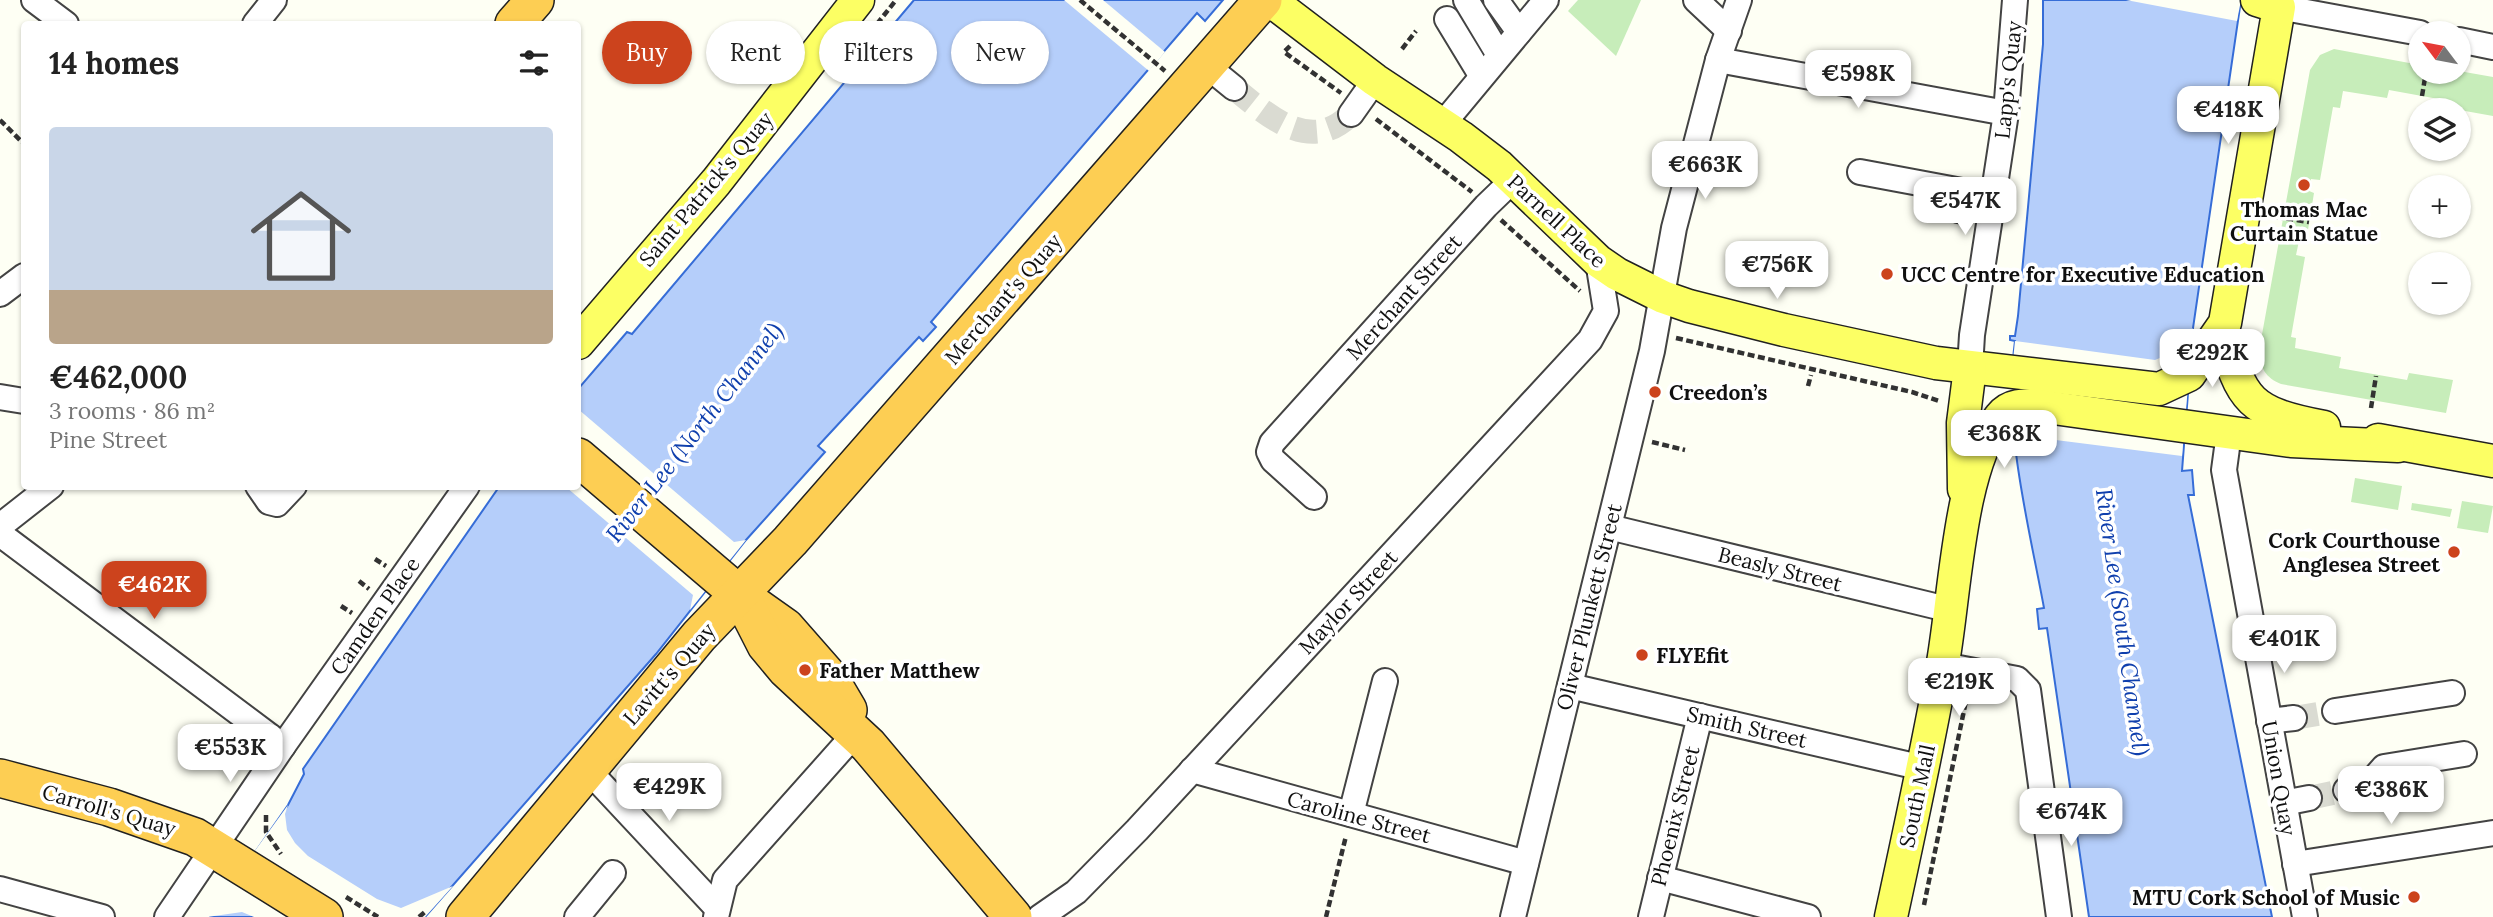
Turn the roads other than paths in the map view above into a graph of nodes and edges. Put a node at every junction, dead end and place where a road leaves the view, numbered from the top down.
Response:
1 (34, 0) edge
2 (274, 0) edge
3 (535, 0) edge
4 (858, 0) edge
5 (1263, 0) edge
6 (1270, 0) edge
7 (1480, 0) edge
8 (1496, 0) edge
9 (1511, 0) edge
10 (1696, 0) edge
11 (1739, 0) edge
12 (2015, 0) edge
13 (2272, 2) edge
14 (1457, 9) edge
15 (62, 21) edge
16 (257, 21) edge
17 (517, 21) edge
18 (2408, 30) edge
19 (1729, 31) junction
20 (1515, 34) edge
21 (2471, 42) edge
22 (2493, 47) edge
23 (1718, 60) junction
24 (1375, 80) junction
25 (2007, 113) junction
26 (1351, 114) tunnel mouth
27 (1442, 125) junction
28 (1860, 172) dead end
29 (1513, 180) junction
30 (1994, 197) junction
31 (1598, 261) junction
32 (21, 278) edge
33 (0, 295) edge
34 (1663, 296) junction
35 (2223, 330) junction
36 (581, 340) edge
37 (1970, 368) junction
38 (0, 397) edge
39 (21, 400) edge
40 (2229, 433) junction
41 (2398, 446) junction
42 (581, 460) edge
43 (2493, 461) edge
44 (46, 490) edge
45 (261, 490) edge
46 (290, 490) edge
47 (464, 490) edge
48 (1314, 497) dead end
49 (1965, 509) junction
50 (0, 526) edge
51 (1609, 527) junction
52 (0, 534) edge
53 (721, 579) junction
54 (1951, 610) junction
55 (1957, 668) junction
56 (1385, 681) dead end
57 (1570, 686) junction
58 (2452, 693) dead end
59 (2335, 711) tunnel mouth
60 (1700, 716) junction
61 (2294, 718) tunnel mouth
62 (2269, 722) junction
63 (861, 740) junction
64 (283, 746) junction
65 (2463, 754) dead end
66 (1923, 768) junction
67 (588, 770) junction
68 (1192, 770) junction
69 (0, 778) edge
70 (2346, 790) tunnel mouth
71 (2309, 798) tunnel mouth
72 (2284, 803) junction
73 (1351, 814) junction
74 (2493, 833) edge
75 (230, 858) junction
76 (1526, 863) junction
77 (2295, 864) junction
78 (613, 873) dead end
79 (1660, 878) junction
80 (0, 889) edge
81 (717, 913) edge
82 (102, 917) edge
83 (167, 917) edge
84 (324, 917) edge
85 (465, 917) edge
86 (577, 917) edge
87 (1013, 917) edge
88 (1040, 917) edge
89 (1513, 917) edge
90 (1651, 917) edge
91 (1808, 917) edge
92 (1891, 917) edge
93 (2059, 917) edge
94 (2305, 917) edge

1 - 15 street
2 - 16 street
3 - 17 highway
4 - 36 main road, Saint Patrick's Quay
5 - 53 highway, Merchant's Quay
6 - 24 main road, Parnell Place
7 - 20 street
8 - 20 street
9 - 20 street
10 - 19 street
11 - 19 street, Oliver Plunkett Street
12 - 25 street, Lapp's Quay
13 - 18 street
13 - 35 main road
14 - 20 street
19 - 23 street, Oliver Plunkett Street
20 - 27 street
21 - 22 street
23 - 25 street
23 - 34 street, Oliver Plunkett Street
24 - 26 street
24 - 27 main road, Parnell Place
25 - 30 street, Lapp's Quay
27 - 29 main road, Parnell Place
28 - 30 street
29 - 31 main road, Parnell Place
29 - 48 street, Merchant Street
30 - 37 street, Lapp's Quay
31 - 34 main road, Parnell Place
31 - 68 street, Maylor Street
32 - 33 street
34 - 37 main road, Parnell Place
34 - 51 street, Oliver Plunkett Street
35 - 37 main road, Parnell Place
35 - 41 main road
37 - 49 main road, South Mall
38 - 39 street
40 - 41 main road
40 - 49 main road, South Mall
40 - 62 street, Union Quay
41 - 43 main road
42 - 53 highway
44 - 50 street
45 - 46 street
47 - 64 street, Camden Place
49 - 54 main road, South Mall
51 - 54 street, Beasly Street
51 - 57 street, Oliver Plunkett Street
52 - 64 street
53 - 63 highway
53 - 67 highway, Lavitt's Quay
54 - 55 main road, South Mall
55 - 66 main road, South Mall
55 - 93 street
56 - 73 street
57 - 60 street, Smith Street
57 - 76 street, Oliver Plunkett Street
58 - 59 street
60 - 66 street, Smith Street
60 - 79 street, Phoenix Street
61 - 62 street
62 - 72 street, Union Quay
63 - 81 street
63 - 87 highway
64 - 75 street, Camden Place
65 - 70 street
66 - 92 main road, South Mall
67 - 81 street
67 - 85 highway, Lavitt's Quay
68 - 73 street, Caroline Street
68 - 88 street, Maylor Street
69 - 75 highway, Carroll's Quay
71 - 72 street
72 - 77 street, Union Quay
73 - 76 street, Caroline Street
74 - 77 street
75 - 83 street, Camden Place
75 - 84 highway, Carroll's Quay
76 - 89 street, Oliver Plunkett Street
77 - 94 street, Union Quay
78 - 86 street
79 - 90 street, Phoenix Street
79 - 91 street
80 - 82 street

